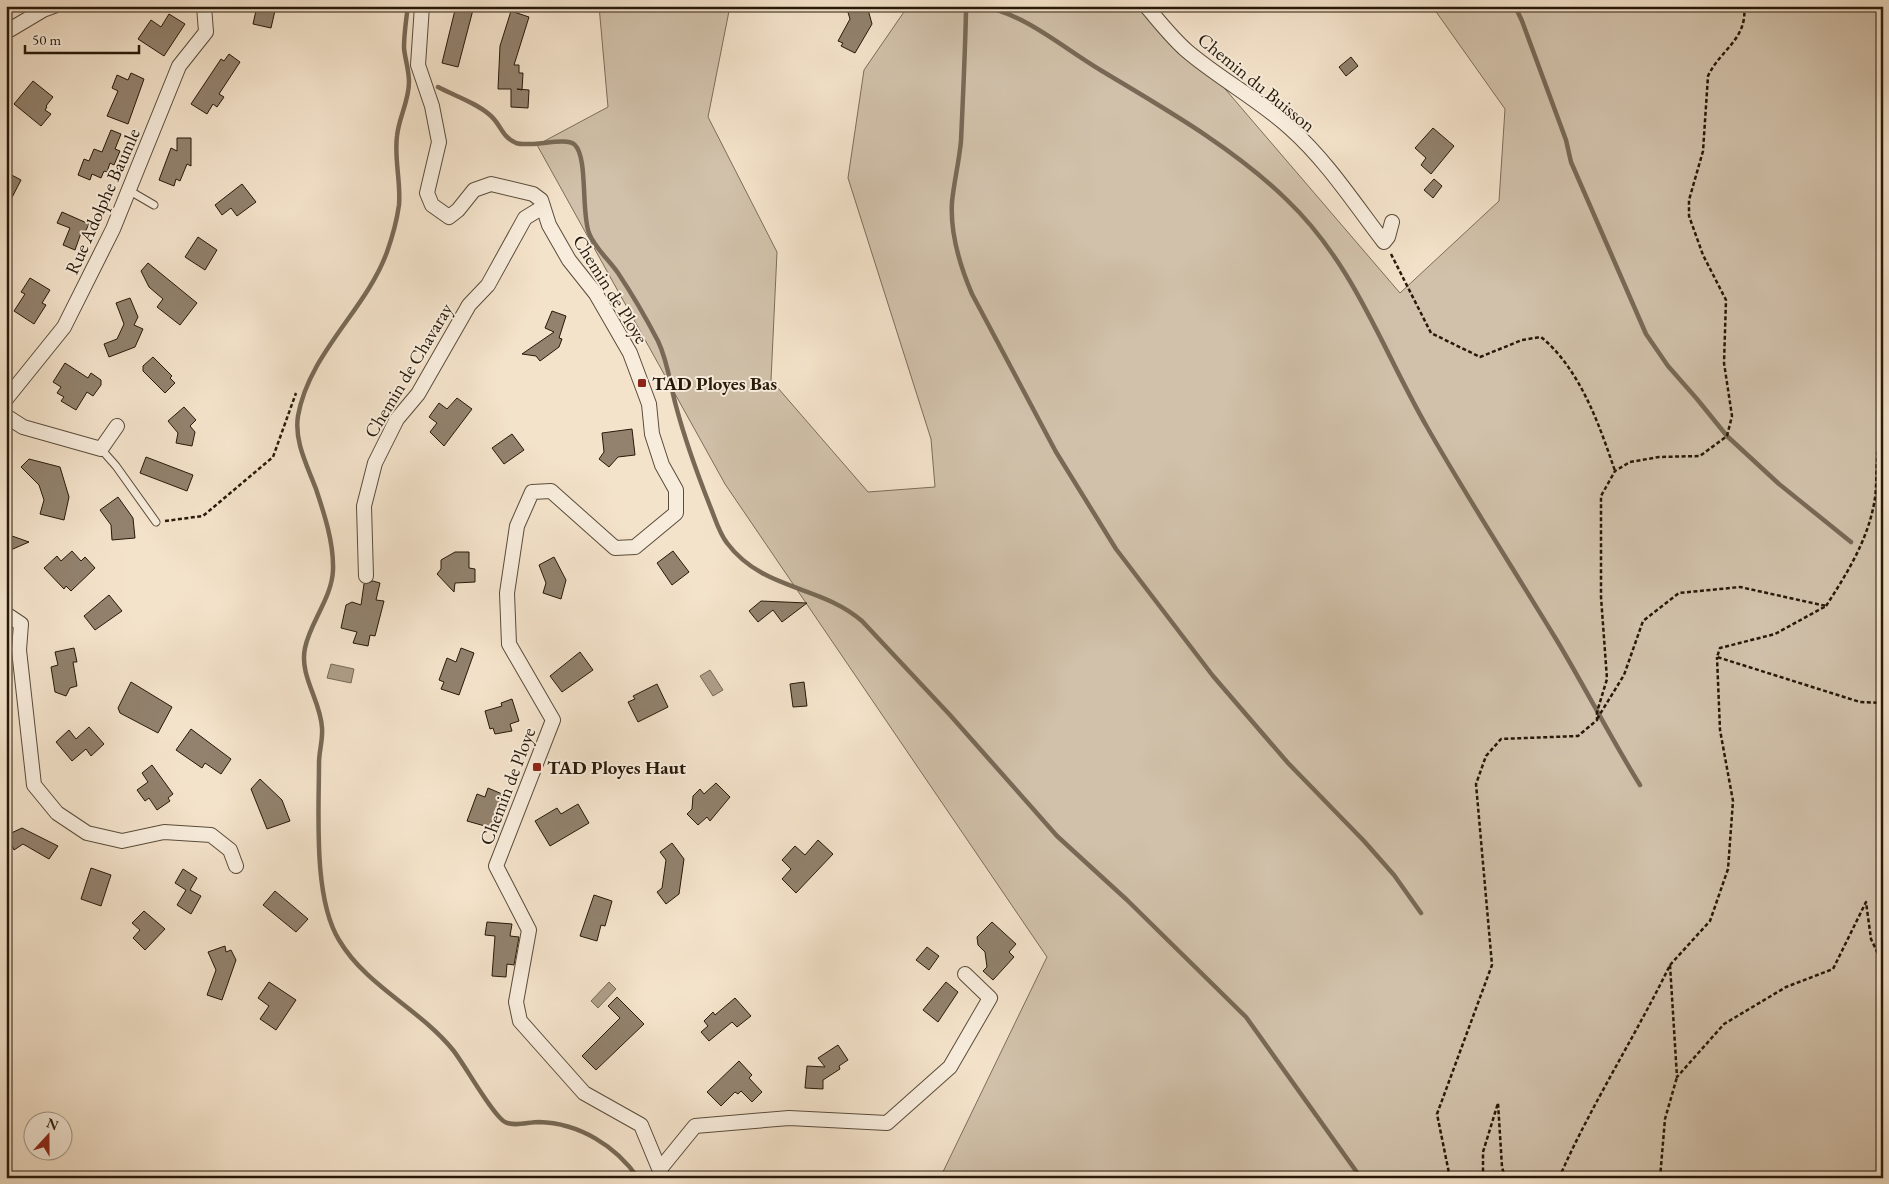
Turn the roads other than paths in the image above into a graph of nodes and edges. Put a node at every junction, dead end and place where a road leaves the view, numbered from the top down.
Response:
1 (54, 6) edge
2 (204, 6) edge
3 (422, 6) edge
4 (1146, 6) edge
5 (6, 32) edge
6 (130, 191) junction
7 (154, 205) dead end
8 (542, 207) junction
9 (1392, 222) dead end
10 (6, 399) edge
11 (6, 416) edge
12 (116, 426) dead end
13 (101, 449) junction
14 (156, 522) road end
15 (366, 576) dead end
16 (6, 614) edge
17 (236, 866) dead end
18 (966, 974) dead end
19 (662, 1174) edge

1 - 5 street
2 - 6 street, Rue Adolphe Baumle
3 - 8 street, Chemin de Ploye
4 - 9 street, Chemin du Buisson
6 - 7 lane
6 - 10 street, Rue Adolphe Baumle
8 - 15 street, Chemin de Chavaray
8 - 19 street, Chemin de Ploye
11 - 13 street
12 - 13 street
13 - 14 lane
16 - 17 street
18 - 19 street

